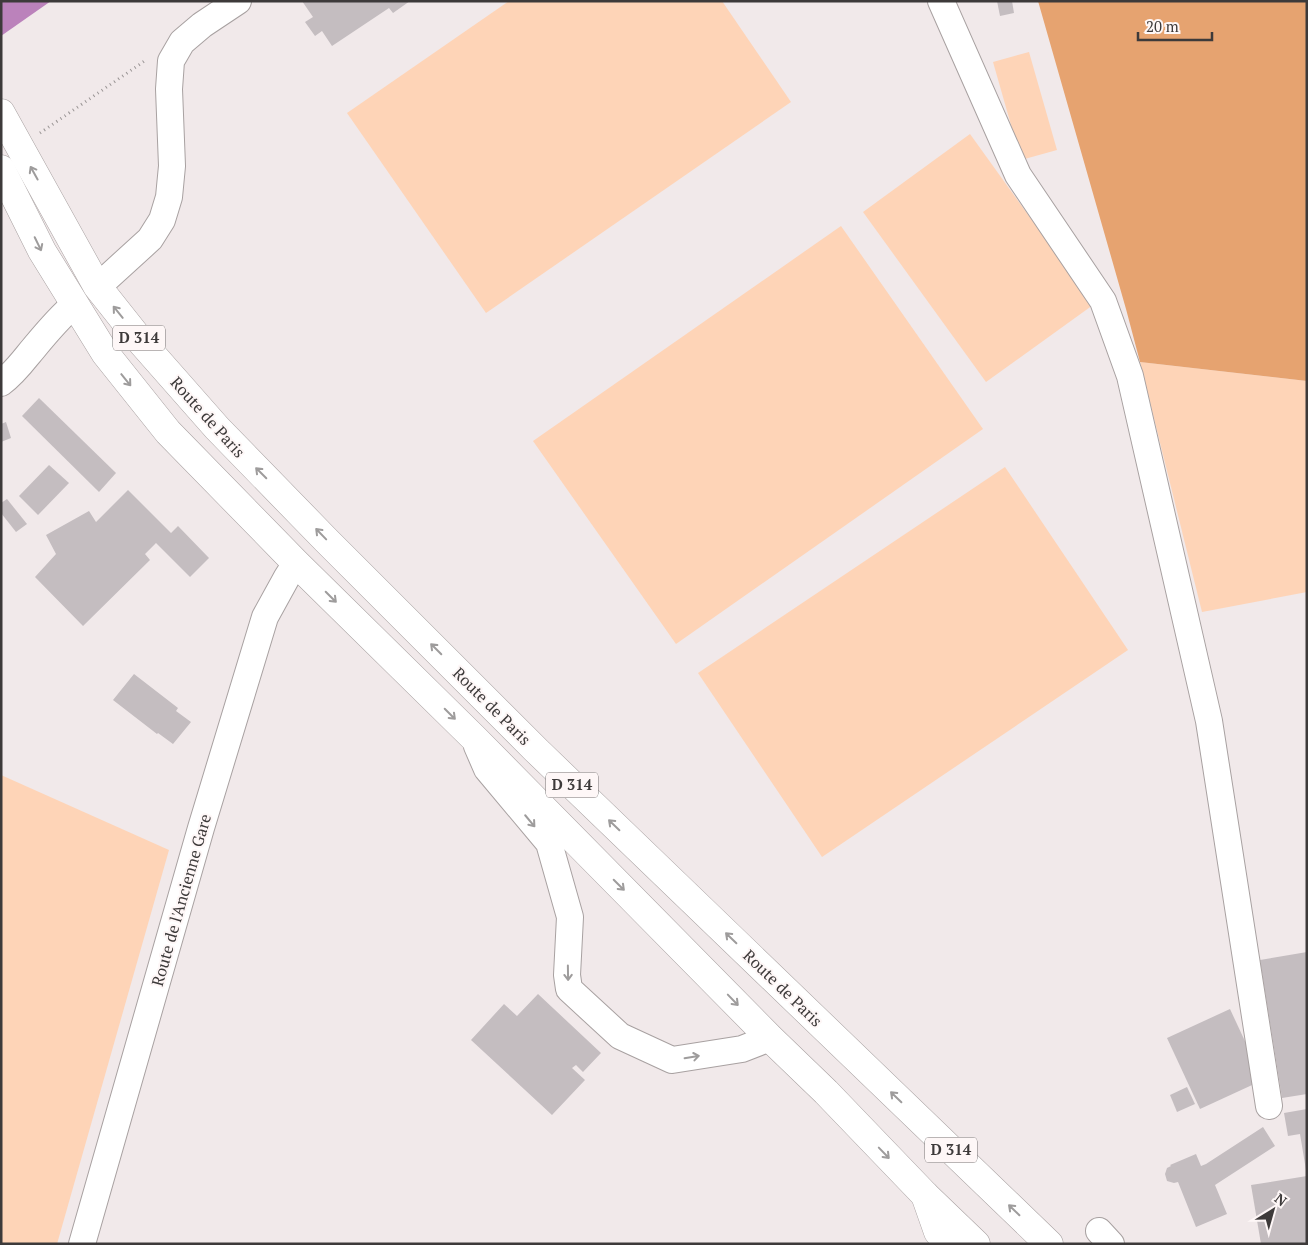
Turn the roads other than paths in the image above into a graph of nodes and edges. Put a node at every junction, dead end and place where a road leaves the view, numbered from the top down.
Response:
1 (238, 1) edge
2 (941, 1) edge
3 (1, 113) edge
4 (1, 168) edge
5 (97, 286) junction
6 (74, 305) junction
7 (1, 383) edge
8 (296, 563) junction
9 (474, 738) junction
10 (770, 1038) junction
11 (1268, 1106) dead end
12 (924, 1195) junction
13 (82, 1244) edge
14 (949, 1244) edge
15 (976, 1244) edge
16 (1049, 1244) edge

1 - 5 street
2 - 11 street
5 -> 3 main road, Route de Paris / D 314
4 -> 6 main road, D 314
16 -> 5 main road, Route de Paris / D 314
6 - 7 street
6 -> 8 main road, D 314
8 -> 9 main road, D 314
8 - 13 street, Route de l'Ancienne Gare
9 -> 10 main road, D 314
9 -> 10 street
10 -> 12 main road, D 314
12 - 14 main road
12 - 15 main road, D 314

